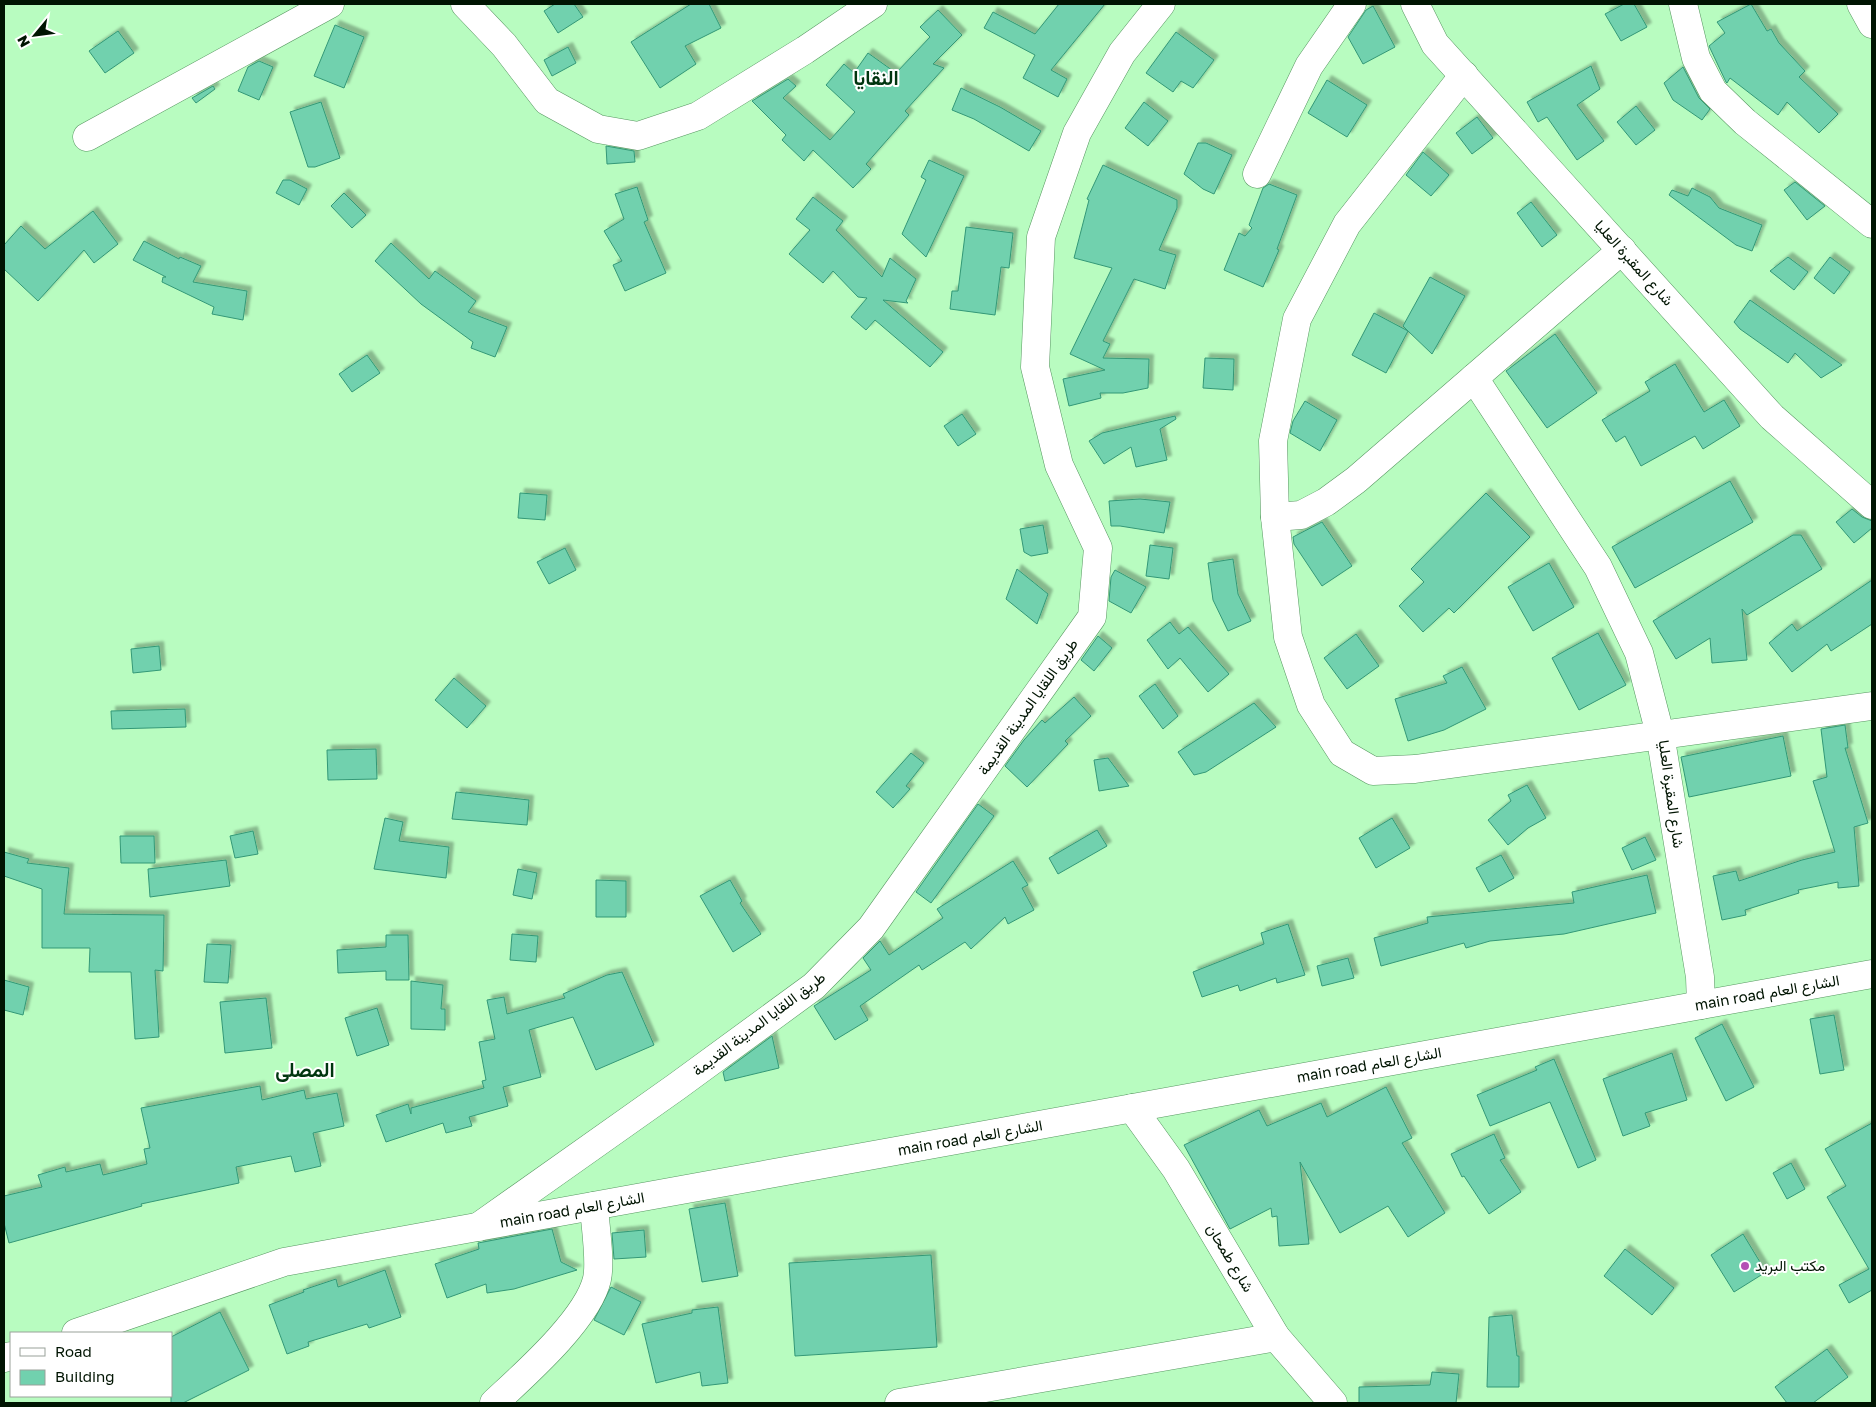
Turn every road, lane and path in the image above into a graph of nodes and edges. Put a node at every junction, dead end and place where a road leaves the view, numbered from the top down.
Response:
1 (330, 4) edge
2 (465, 4) edge
3 (873, 4) edge
4 (1161, 4) edge
5 (1352, 4) edge
6 (1415, 4) edge
7 (1683, 4) edge
8 (1861, 4) edge
9 (1872, 24) edge
10 (1464, 75) junction
11 (88, 137) dead end
12 (1257, 174) dead end
13 (1872, 224) edge
14 (1622, 250) junction
15 (1474, 378) junction
16 (1872, 505) edge
17 (1275, 517) junction
18 (1872, 706) edge
19 (1660, 734) junction
20 (1872, 974) edge
21 (1701, 1005) junction
22 (1132, 1108) junction
23 (594, 1206) junction
24 (478, 1227) junction
25 (79, 1332) edge
26 (1276, 1337) junction
27 (494, 1403) edge
28 (900, 1403) edge
29 (1333, 1403) edge

1 - 11 street
2 - 3 street
4 - 24 street, طريق اللقايا المدينة القديمة
5 - 12 street
6 - 10 street, شارع المقبرة العليا
7 - 13 street
8 - 9 street
10 - 14 street, شارع المقبرة العليا
10 - 17 street
14 - 15 street
14 - 16 street, شارع المقبرة العليا
15 - 17 street
15 - 19 street
17 - 19 street
18 - 19 street, شارع المقبرة العليا
19 - 21 street, شارع المقبرة العليا
20 - 21 street, main road الشارع العام
21 - 22 street, main road الشارع العام
22 - 23 street, main road الشارع العام
22 - 26 street, شارع طمحان
23 - 24 street, main road الشارع العام
23 - 27 street
24 - 25 street, main road الشارع العام
26 - 28 street
26 - 29 street, شارع طمحان

